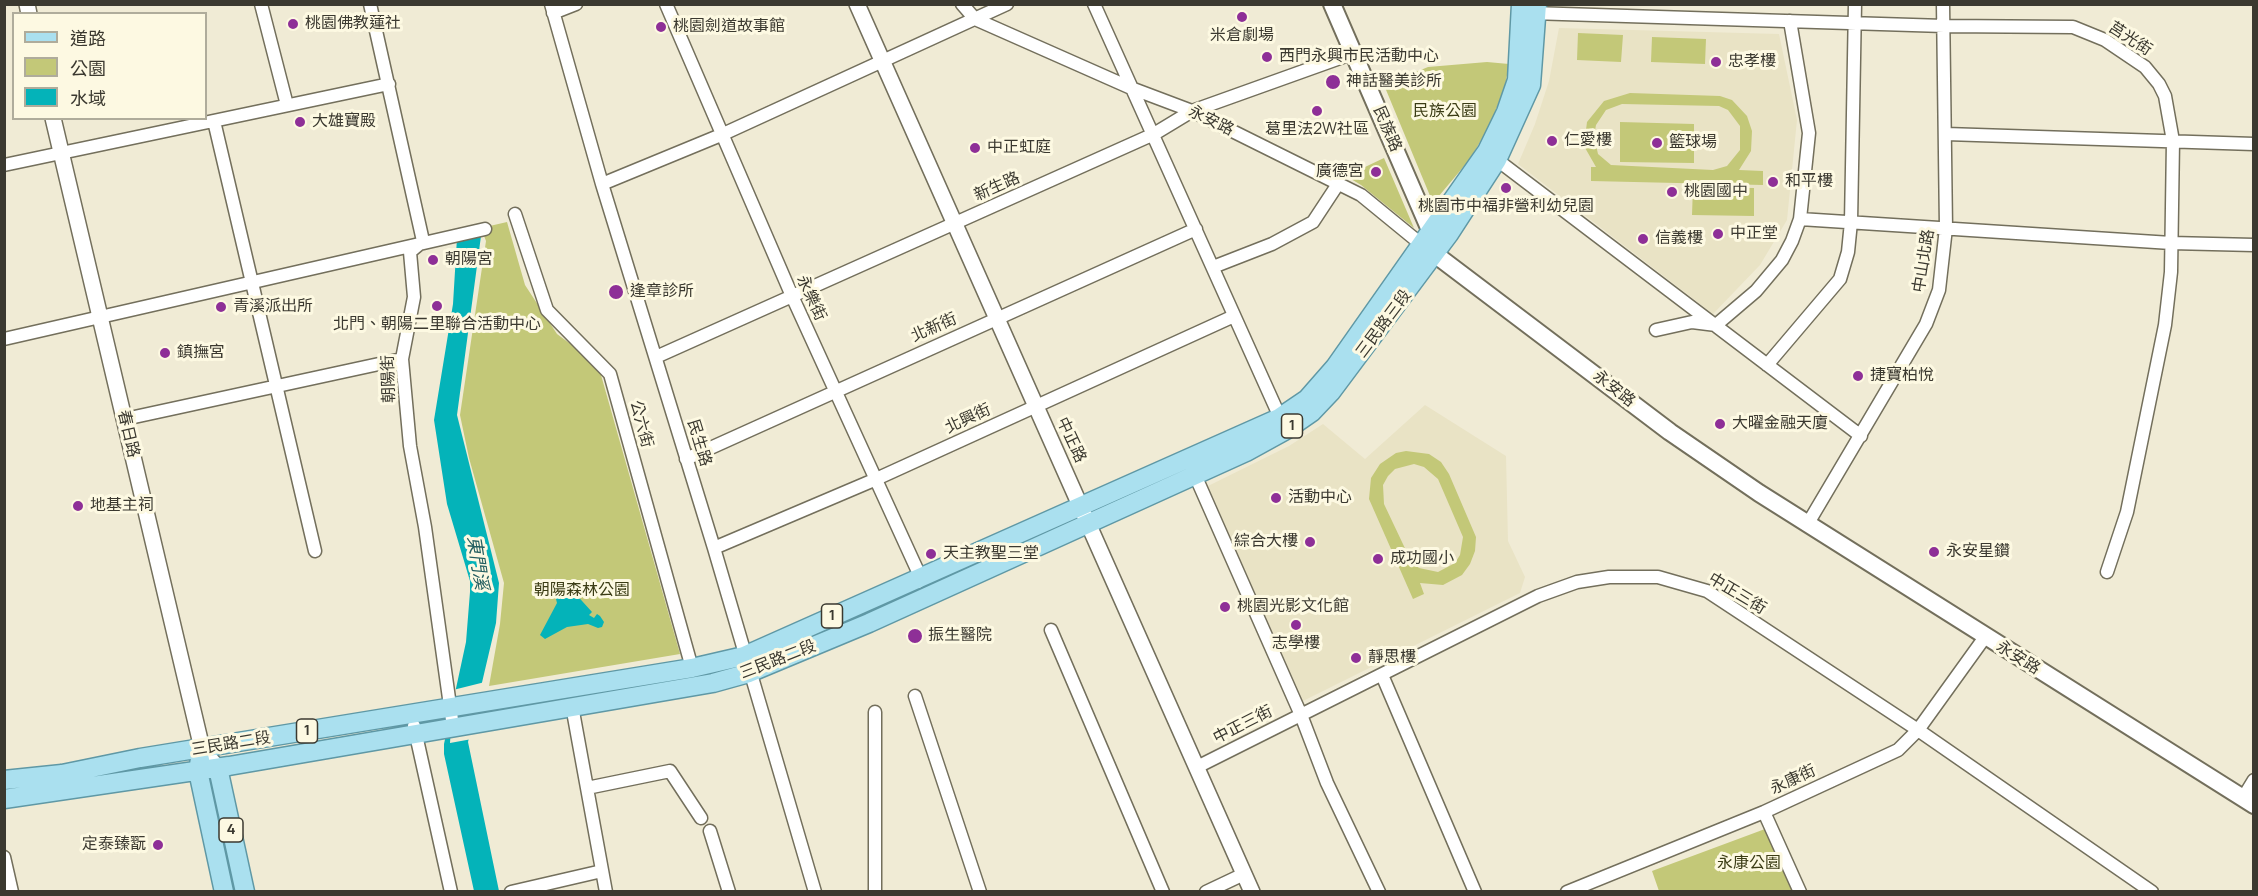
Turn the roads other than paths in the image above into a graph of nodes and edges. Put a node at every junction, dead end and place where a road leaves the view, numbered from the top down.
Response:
1 (261, 4) edge
2 (370, 4) edge
3 (576, 4) edge
4 (666, 4) edge
5 (857, 4) edge
6 (962, 4) edge
7 (1007, 4) edge
8 (1094, 4) edge
9 (1332, 4) edge
10 (1855, 4) edge
11 (1943, 4) edge
12 (1529, 8) edge
13 (552, 9) edge
14 (975, 19) junction
15 (1790, 21) junction
16 (1855, 23) junction
17 (1944, 26) junction
18 (1354, 53) junction
19 (883, 61) junction
20 (389, 84) junction
21 (1131, 88) junction
22 (286, 105) junction
23 (1192, 111) junction
24 (53, 120) edge
25 (213, 121) junction
26 (1154, 134) junction
27 (1946, 134) junction
28 (720, 135) junction
29 (2173, 141) junction
30 (2253, 144) edge
31 (61, 153) junction
32 (1492, 155) junction
33 (4, 165) edge
34 (602, 184) junction
35 (1338, 184) junction
36 (515, 214) dead end
37 (1800, 219) junction
38 (1851, 222) junction
39 (954, 225) junction
40 (1946, 228) junction
41 (484, 229) dead end
42 (1196, 229) junction
43 (423, 241) junction
44 (1429, 243) junction
45 (2171, 243) junction
46 (2253, 245) edge
47 (1213, 267) junction
48 (250, 283) junction
49 (792, 296) junction
50 (1234, 316) junction
51 (101, 317) junction
52 (997, 319) junction
53 (1716, 325) junction
54 (1656, 330) dead end
55 (4, 339) edge
56 (656, 357) junction
57 (402, 359) junction
58 (1767, 365) junction
59 (276, 387) junction
60 (836, 390) junction
61 (1035, 406) junction
62 (125, 419) junction
63 (1283, 424) junction
64 (1861, 436) junction
65 (686, 459) junction
66 (1195, 475) junction
67 (874, 480) junction
68 (1081, 505) junction
69 (1090, 522) junction
70 (1807, 525) junction
71 (714, 548) junction
72 (315, 551) dead end
73 (2107, 572) dead end
74 (920, 576) junction
75 (912, 604) junction
76 (1051, 630) dead end
77 (1985, 637) junction
78 (746, 664) junction
79 (692, 668) junction
80 (1382, 675) junction
81 (915, 696) dead end
82 (454, 706) junction
83 (572, 706) junction
84 (875, 712) dead end
85 (412, 714) junction
86 (1301, 715) junction
87 (453, 727) junction
88 (1918, 730) junction
89 (416, 733) junction
90 (202, 749) junction
91 (1197, 767) junction
92 (218, 768) junction
93 (198, 771) junction
94 (4, 780) edge
95 (2253, 780) edge
96 (587, 788) junction
97 (4, 799) edge
98 (2248, 802) edge
99 (1764, 812) junction
100 (701, 818) dead end
101 (710, 831) dead end
102 (4, 857) edge
103 (602, 871) junction
104 (1244, 874) junction
105 (12, 891) edge
106 (224, 891) edge
107 (244, 891) edge
108 (451, 891) edge
109 (511, 891) edge
110 (606, 891) edge
111 (729, 891) edge
112 (815, 891) edge
113 (875, 891) edge
114 (980, 891) edge
115 (1163, 891) edge
116 (1206, 891) edge
117 (1252, 891) edge
118 (1379, 891) edge
119 (1475, 891) edge
120 (1567, 891) edge
121 (1800, 891) edge
122 (2152, 891) edge

1 - 22 street
2 - 20 street
3 - 13 street
4 - 28 street, 永樂街
5 - 19 street, 中正路
6 - 14 street, 永安路
7 - 14 street
8 - 21 street
9 - 18 main road, 民族路
10 - 16 street
11 - 17 street, 中山北路
12 - 15 street, 莒光街
12 - 32 main road, 三民路三段 / 1
13 - 34 street, 民生路
14 - 19 street
14 - 21 street, 永安路
15 - 16 street, 莒光街
15 - 37 street
16 - 17 street, 莒光街
16 - 38 street
17 - 27 street, 中山北路
17 - 29 street, 莒光街
18 - 23 street, 新生路
18 - 44 main road, 民族路
19 - 28 street
19 - 39 street, 中正路
20 - 22 street
20 - 43 street
21 - 23 street, 永安路
21 - 26 street
22 - 25 street
23 - 26 street, 新生路
23 - 35 street, 永安路
24 - 31 street, 春日路
25 - 31 street
25 - 48 street
26 - 39 street, 新生路
26 - 42 street
27 - 29 street
27 - 40 street, 中山北路
28 - 34 street
28 - 49 street, 永樂街
29 - 30 street
29 - 45 street, 莒光街
31 - 33 street
31 - 51 street, 春日路
32 - 44 main road, 三民路三段 / 1
32 - 44 main road, 三民路三段 / 1
32 - 53 street
34 - 56 street, 民生路
35 - 44 street, 永安路
35 - 47 street
36 - 79 street, 公六街
37 - 38 street
37 - 53 street
38 - 40 street
38 - 58 street
39 - 49 street, 新生路
39 - 52 street, 中正路
40 - 45 street
40 - 64 street, 中山北路
41 - 43 street
42 - 47 street
42 - 52 street, 北新街
43 - 48 street
43 - 57 street, 朝陽街
44 - 63 main road, 三民路三段 / 1
44 - 70 main road, 永安路
45 - 46 street
45 - 73 street, 莒光街
47 - 50 street
48 - 51 street
48 - 59 street
49 - 56 street, 新生路
49 - 60 street, 永樂街
50 - 61 street, 北興街
50 - 63 street
51 - 55 street
51 - 62 street, 春日路
52 - 60 street, 北新街
52 - 61 street, 中正路
53 - 54 street
53 - 58 street
56 - 65 street, 民生路
57 - 59 street
57 - 82 street, 朝陽街
58 - 64 street
59 - 62 street
59 - 72 street
60 - 65 street, 北新街
60 - 67 street, 永樂街
61 - 67 street, 北興街
61 - 68 street, 中正路
62 - 90 street, 春日路
63 - 66 main road, 三民路三段 / 1
63 - 68 main road, 三民路三段 / 1
64 - 70 street, 中山北路
65 - 71 street, 民生路
66 - 69 main road, 三民路三段 / 1
66 - 86 street
67 - 71 street, 北興街
67 - 74 street, 永樂街
68 - 69 street, 中正路
68 - 74 main road, 三民路二段 / 1
69 - 75 main road, 三民路二段 / 1
69 - 91 street, 中正路
70 - 77 main road, 永安路
71 - 78 street, 民生路
74 - 75 street
74 - 78 main road, 三民路二段 / 1
75 - 78 main road, 三民路二段 / 1
76 - 115 street
77 - 88 street, 永康街
77 - 98 main road, 永安路
78 - 79 main road, 三民路二段 / 1
78 - 83 main road, 三民路二段 / 1
78 - 112 street, 民生路
79 - 82 main road, 三民路二段 / 1
80 - 86 street, 中正三街
80 - 88 street, 中正三街
80 - 119 street
81 - 114 street
82 - 85 main road, 三民路二段 / 1
82 - 87 street, 朝陽街
83 - 87 main road, 三民路二段 / 1
83 - 96 street
84 - 113 street
85 - 89 street
85 - 90 main road, 三民路二段 / 1
86 - 91 street, 中正三街
86 - 118 street
87 - 89 main road, 三民路二段 / 1
88 - 99 street, 永康街
88 - 122 street, 中正三街
89 - 92 main road, 三民路二段 / 1
89 - 108 street
90 - 92 street, 春日路
90 - 93 main road, 春日路 / 4
90 - 94 main road, 三民路二段 / 1
91 - 104 street, 中正路
92 - 93 main road, 三民路二段 / 1
92 - 107 main road, 春日路 / 4
93 - 97 main road, 三民路二段 / 1
93 - 106 main road, 春日路 / 4
95 - 98 street
96 - 100 street
96 - 103 street
99 - 120 street, 永康街
99 - 121 street
101 - 111 street
102 - 105 street
103 - 109 street
103 - 110 street
104 - 116 street
104 - 117 street, 中正路

